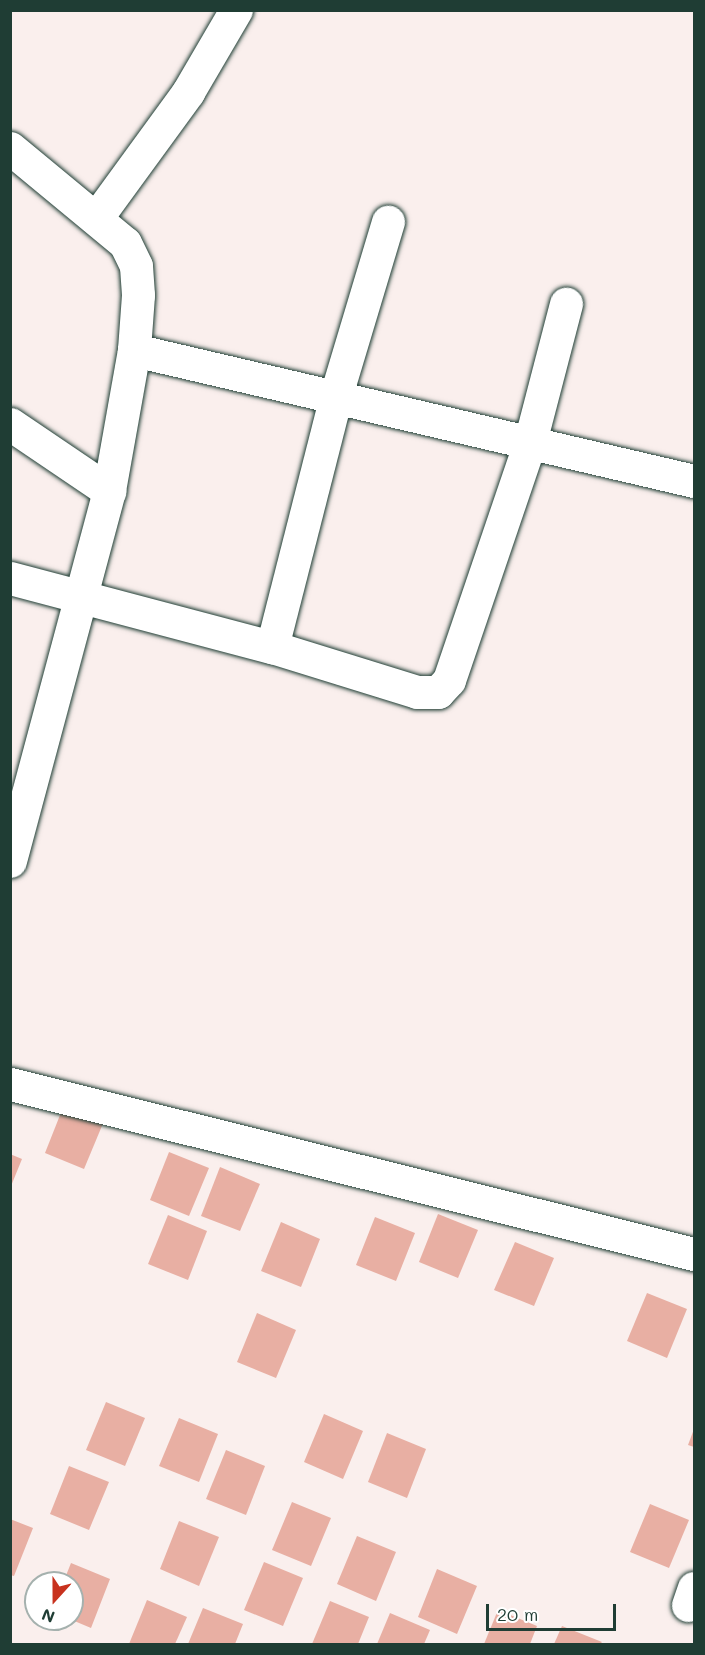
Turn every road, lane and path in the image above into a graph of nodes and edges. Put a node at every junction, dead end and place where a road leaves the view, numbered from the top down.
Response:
1 (236, 10) edge
2 (10, 148) edge
3 (97, 217) junction
4 (388, 222) dead end
5 (566, 304) dead end
6 (134, 350) junction
7 (336, 395) junction
8 (10, 424) edge
9 (530, 442) junction
10 (694, 481) edge
11 (108, 491) junction
12 (10, 578) edge
13 (79, 597) junction
14 (272, 647) junction
15 (21, 780) edge
16 (10, 861) edge
17 (10, 1084) edge
18 (694, 1254) edge

1 - 3 street
2 - 3 street
3 - 6 street
4 - 7 street
5 - 9 street
6 - 7 street
6 - 11 street
7 - 9 street
7 - 14 street
8 - 11 street
9 - 10 street
9 - 14 street
11 - 13 street
12 - 13 street
13 - 14 street
13 - 15 street
15 - 16 street
17 - 18 street

